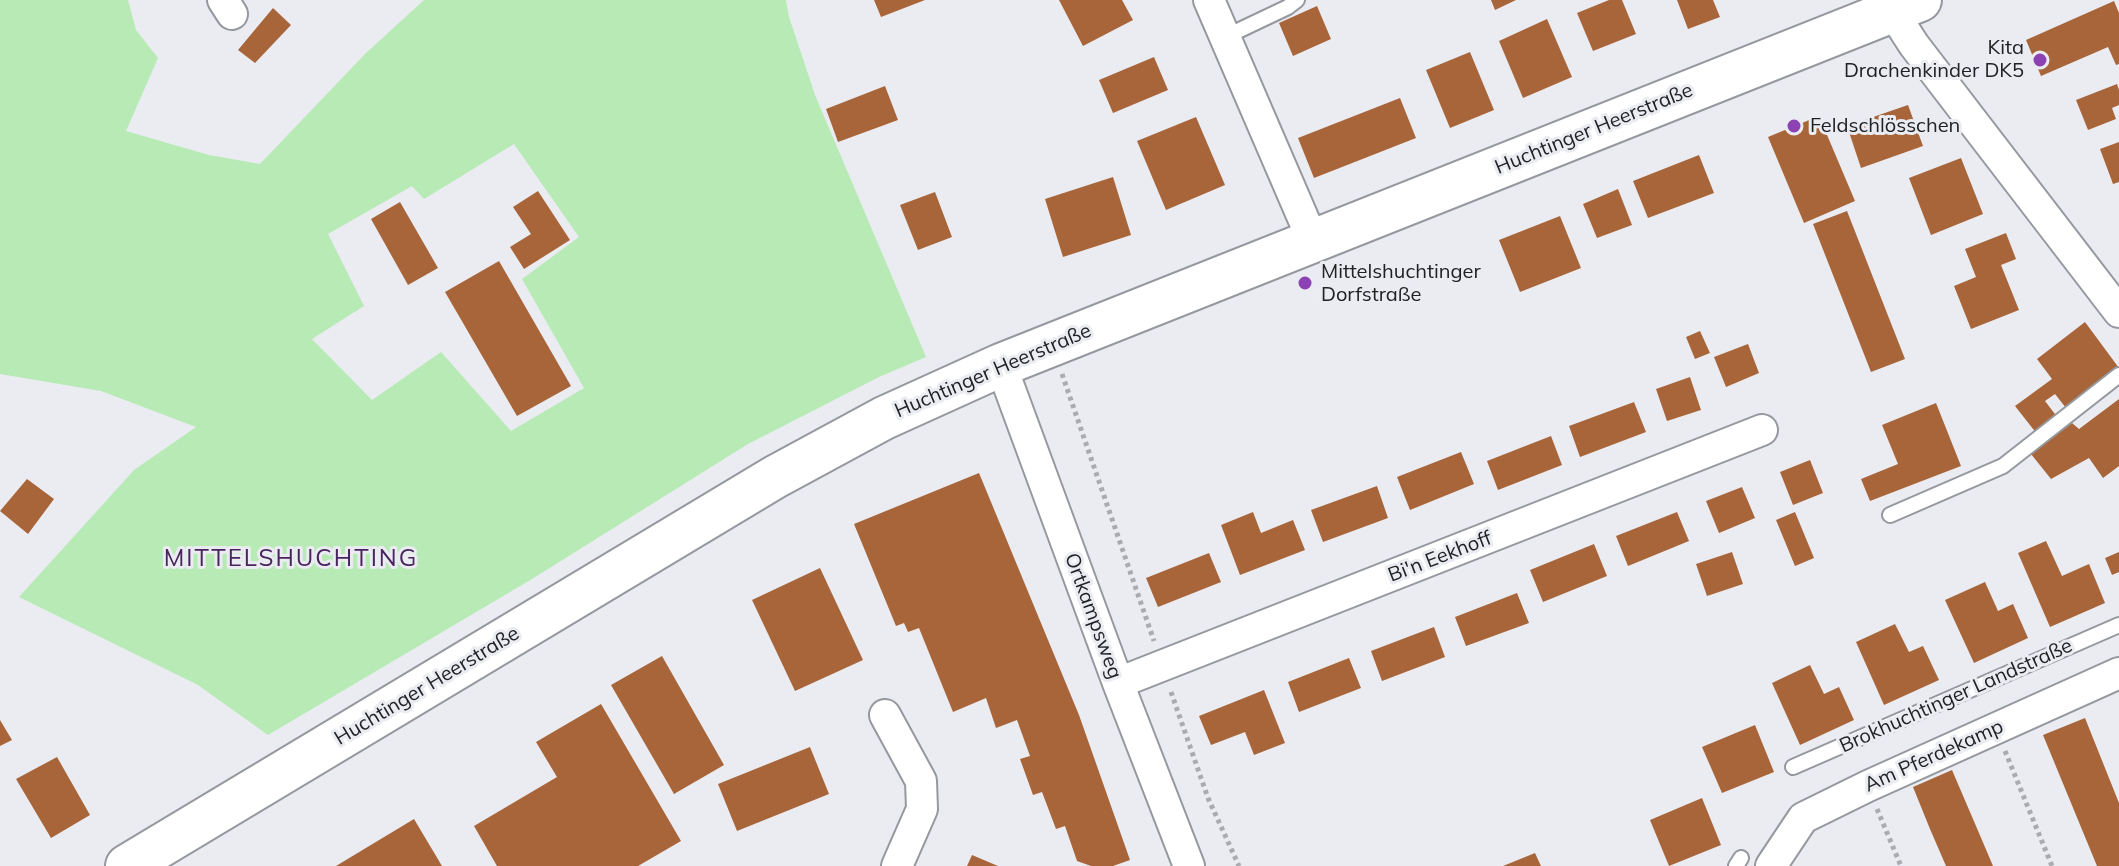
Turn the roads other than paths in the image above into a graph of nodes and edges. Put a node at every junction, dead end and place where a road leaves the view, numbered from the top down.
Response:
1 (1209, 0) edge
2 (1297, 0) edge
3 (1897, 4) edge
4 (1225, 37) junction
5 (1313, 241) junction
6 (2119, 312) edge
7 (1001, 365) junction
8 (2119, 375) edge
9 (1762, 430) dead end
10 (1890, 515) dead end
11 (2119, 625) edge
12 (2119, 673) edge
13 (1118, 683) junction
14 (885, 715) dead end
15 (1793, 767) dead end
16 (127, 866) edge
17 (897, 866) edge
18 (1189, 866) edge
19 (1771, 866) edge

1 - 4 street
2 - 4 lane
3 - 5 main road, Huchtinger Heerstraße
3 - 6 street
4 - 5 street
5 - 7 main road, Huchtinger Heerstraße
7 - 13 street, Ortkampsweg
7 - 16 main road, Huchtinger Heerstraße
8 - 10 lane
9 - 13 street, Bi'n Eekhoff
11 - 15 lane, Brokhuchtinger Landstraße
12 - 19 street, Am Pferdekamp
13 - 18 street, Ortkampsweg
14 - 17 street

